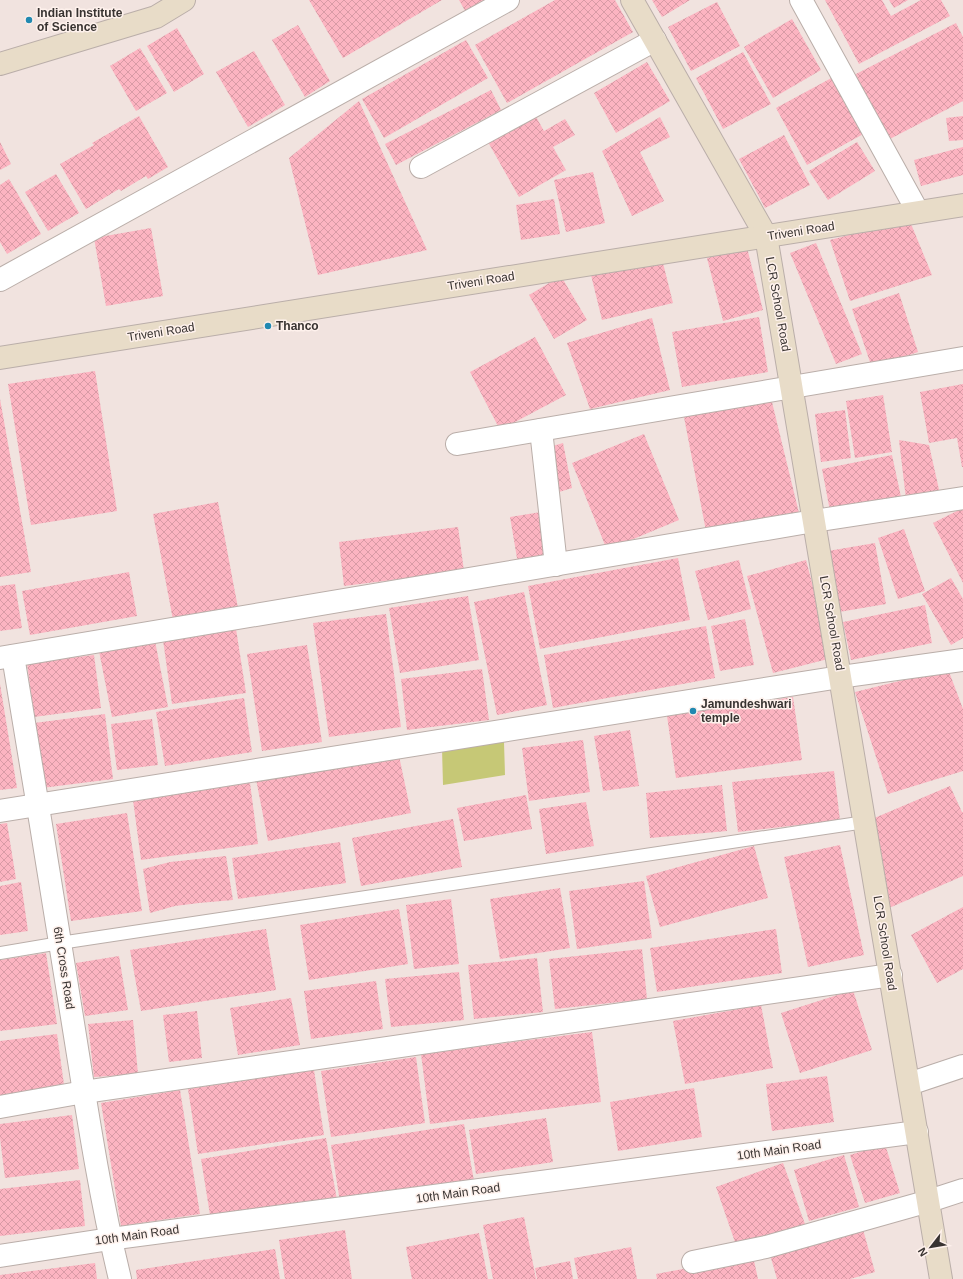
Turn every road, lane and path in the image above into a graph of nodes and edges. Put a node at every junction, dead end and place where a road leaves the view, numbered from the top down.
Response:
1 (184, 0) edge
2 (508, 0) edge
3 (632, 0) edge
4 (801, 0) edge
5 (655, 40) junction
6 (0, 64) edge
7 (421, 167) dead end
8 (963, 205) edge
9 (918, 212) junction
10 (766, 236) junction
11 (0, 280) edge
12 (0, 358) edge
13 (963, 358) edge
14 (792, 387) junction
15 (541, 430) junction
16 (457, 444) dead end
17 (963, 498) edge
18 (814, 521) junction
19 (556, 565) junction
20 (6, 657) edge
21 (963, 660) edge
22 (840, 677) junction
23 (38, 805) junction
24 (0, 811) edge
25 (865, 822) junction
26 (60, 943) junction
27 (0, 953) edge
28 (891, 975) junction
29 (963, 1066) edge
30 (909, 1084) junction
31 (84, 1092) junction
32 (0, 1107) edge
33 (917, 1132) junction
34 (963, 1190) edge
35 (929, 1201) junction
36 (110, 1239) junction
37 (0, 1256) edge
38 (693, 1262) dead end
39 (120, 1279) edge
40 (941, 1279) edge

1 - 6 street
2 - 11 street
3 - 5 street, LCR School Road
4 - 9 street
5 - 7 street
5 - 10 street, LCR School Road
8 - 9 street, Triveni Road
9 - 10 street, Triveni Road
10 - 12 street, Triveni Road
10 - 14 street, LCR School Road
13 - 14 street
14 - 15 street
14 - 18 street, LCR School Road
15 - 16 street
15 - 19 street
17 - 18 street
18 - 19 street
18 - 22 street, LCR School Road
19 - 20 street
20 - 23 street, 6th Cross Road
21 - 22 street
22 - 23 street
22 - 25 street, LCR School Road
23 - 24 street
23 - 26 street, 6th Cross Road
25 - 26 lane
25 - 28 street, LCR School Road
26 - 27 lane
26 - 31 street, 6th Cross Road
28 - 30 street, LCR School Road
28 - 31 street
29 - 30 street
30 - 33 street, LCR School Road
31 - 32 street
31 - 36 street, 6th Cross Road
33 - 35 street, LCR School Road
33 - 36 street, 10th Main Road
34 - 35 street
35 - 38 street
35 - 40 street, LCR School Road
36 - 37 street, 10th Main Road
36 - 39 street, 6th Cross Road

